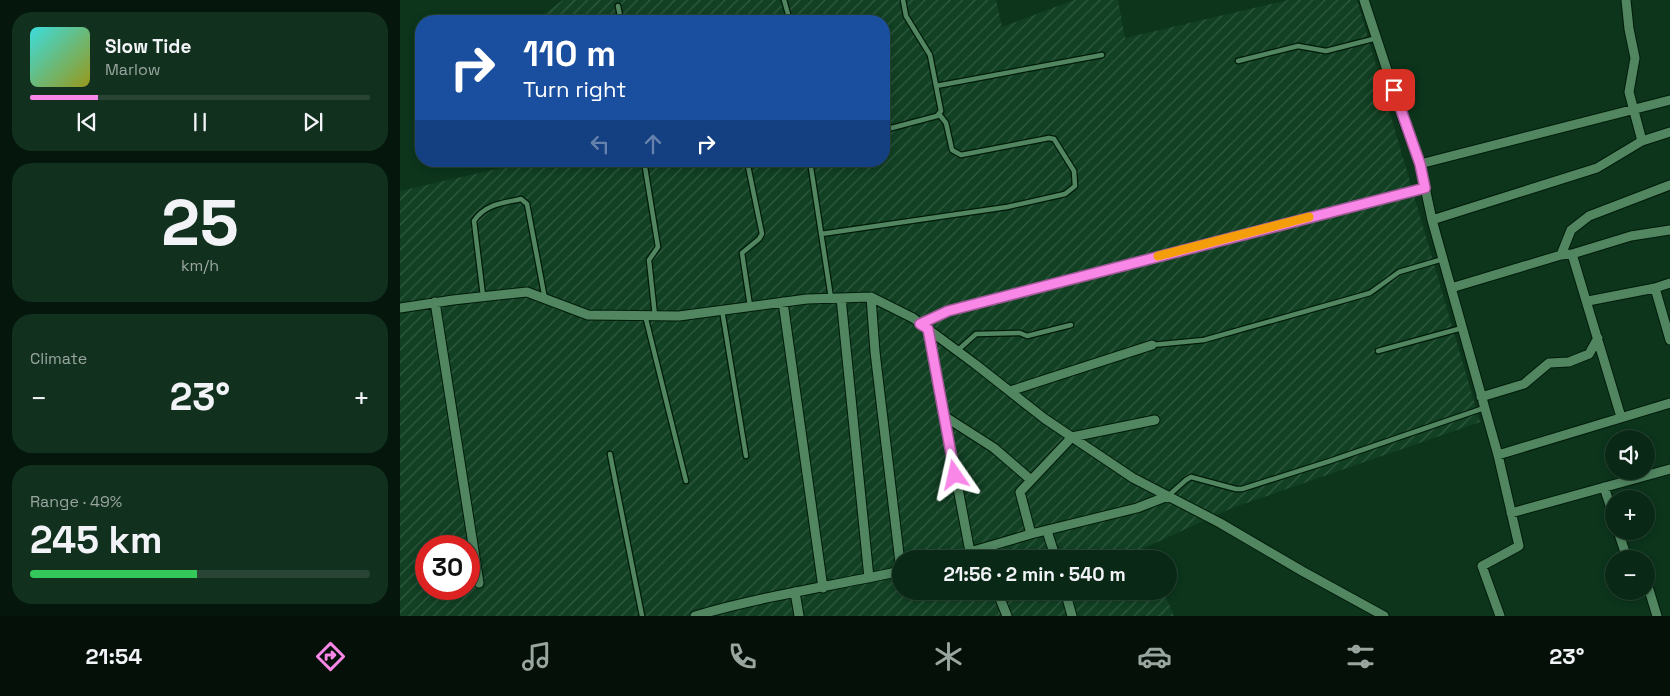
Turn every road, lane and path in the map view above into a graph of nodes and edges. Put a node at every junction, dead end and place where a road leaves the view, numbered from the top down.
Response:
1 (784, 0) edge
2 (903, 0) edge
3 (1364, 0) edge
4 (1626, 0) edge
5 (618, 6) dead end
6 (620, 15) edge
7 (788, 15) edge
8 (1377, 38) junction
9 (1102, 55) dead end
10 (1238, 61) dead end
11 (936, 86) junction
12 (1670, 100) edge
13 (1635, 110) junction
14 (939, 114) junction
15 (890, 128) edge
16 (1670, 132) edge
17 (1642, 141) junction
18 (1420, 164) junction
19 (645, 167) edge
20 (748, 167) edge
21 (811, 167) edge
22 (1670, 184) edge
23 (1425, 188) junction
24 (1432, 220) junction
25 (1670, 230) edge
26 (821, 234) junction
27 (1572, 254) junction
28 (1561, 255) junction
29 (1443, 259) junction
30 (1670, 283) edge
31 (1451, 288) junction
32 (1655, 288) junction
33 (483, 296) junction
34 (871, 297) junction
35 (831, 298) junction
36 (841, 298) junction
37 (545, 299) junction
38 (1588, 301) junction
39 (435, 302) junction
40 (783, 302) junction
41 (750, 306) junction
42 (400, 308) edge
43 (722, 310) junction
44 (645, 316) junction
45 (655, 316) junction
46 (1071, 325) dead end
47 (924, 326) junction
48 (1462, 328) junction
49 (1598, 338) junction
50 (1670, 340) edge
51 (1152, 345) joint
52 (957, 351) junction
53 (1378, 352) dead end
54 (1010, 391) junction
55 (1481, 397) junction
56 (1670, 403) edge
57 (1484, 408) junction
58 (944, 416) junction
59 (1621, 417) junction
60 (1155, 420) dead end
61 (1072, 437) junction
62 (610, 454) dead end
63 (1498, 455) junction
64 (746, 456) dead end
65 (1670, 469) edge
66 (1031, 480) junction
67 (686, 481) dead end
68 (1604, 487) junction
69 (1605, 490) edge
70 (1168, 496) junction
71 (1511, 513) junction
72 (1047, 531) junction
73 (1031, 534) junction
74 (471, 535) edge
75 (981, 549) joint
76 (899, 550) edge
77 (970, 550) edge
78 (977, 550) edge
79 (1053, 550) edge
80 (892, 573) edge
81 (868, 578) junction
82 (823, 588) junction
83 (795, 592) junction
84 (1001, 600) edge
85 (1068, 600) edge
86 (1653, 600) edge
87 (706, 614) edge
88 (642, 616) edge
89 (695, 616) edge
90 (799, 616) edge
91 (1007, 616) edge
92 (1072, 616) edge
93 (1384, 616) edge
94 (1500, 616) edge
95 (1658, 616) edge

1 - 7 lane
2 - 11 lane
3 - 8 street
4 - 13 street
5 - 6 lane
8 - 10 lane
8 - 18 street
9 - 11 lane
11 - 14 lane
12 - 13 street
13 - 17 street
13 - 18 street
14 - 15 lane
14 - 26 lane
16 - 17 street
17 - 24 street
18 - 23 street
19 - 45 lane
20 - 41 lane
21 - 26 lane
22 - 28 street
23 - 24 street
23 - 47 lane
24 - 29 street
25 - 27 street
26 - 35 lane
27 - 28 street
27 - 38 street
28 - 31 street
29 - 31 street
29 - 51 lane
30 - 32 street
31 - 48 street
32 - 38 street
32 - 50 street
33 - 37 street
33 - 37 lane
33 - 39 street
34 - 36 street
34 - 47 street
34 - 76 street
35 - 36 street
35 - 40 street
36 - 81 street
37 - 44 street
38 - 49 street
39 - 42 street
39 - 74 street
40 - 41 street
40 - 82 street
41 - 43 street
43 - 45 street
43 - 64 lane
44 - 45 street
44 - 67 lane
46 - 52 lane
47 - 52 street
47 - 58 street
48 - 53 lane
48 - 55 street
49 - 55 street
49 - 59 street
51 - 54 street
52 - 54 street
54 - 61 street
55 - 57 street
56 - 59 street
57 - 63 street
57 - 70 lane
58 - 66 street
58 - 77 street
59 - 63 street
60 - 61 street
61 - 66 street
61 - 70 street
62 - 88 lane
63 - 71 street
65 - 68 street
66 - 73 street
68 - 69 street
68 - 71 street
70 - 72 street
70 - 93 street
71 - 94 street
72 - 73 street
72 - 79 street
73 - 75 street
75 - 78 street
80 - 81 street
81 - 82 street
82 - 83 street
83 - 87 street
83 - 90 street
84 - 91 street
85 - 92 street
86 - 95 street
87 - 89 street

